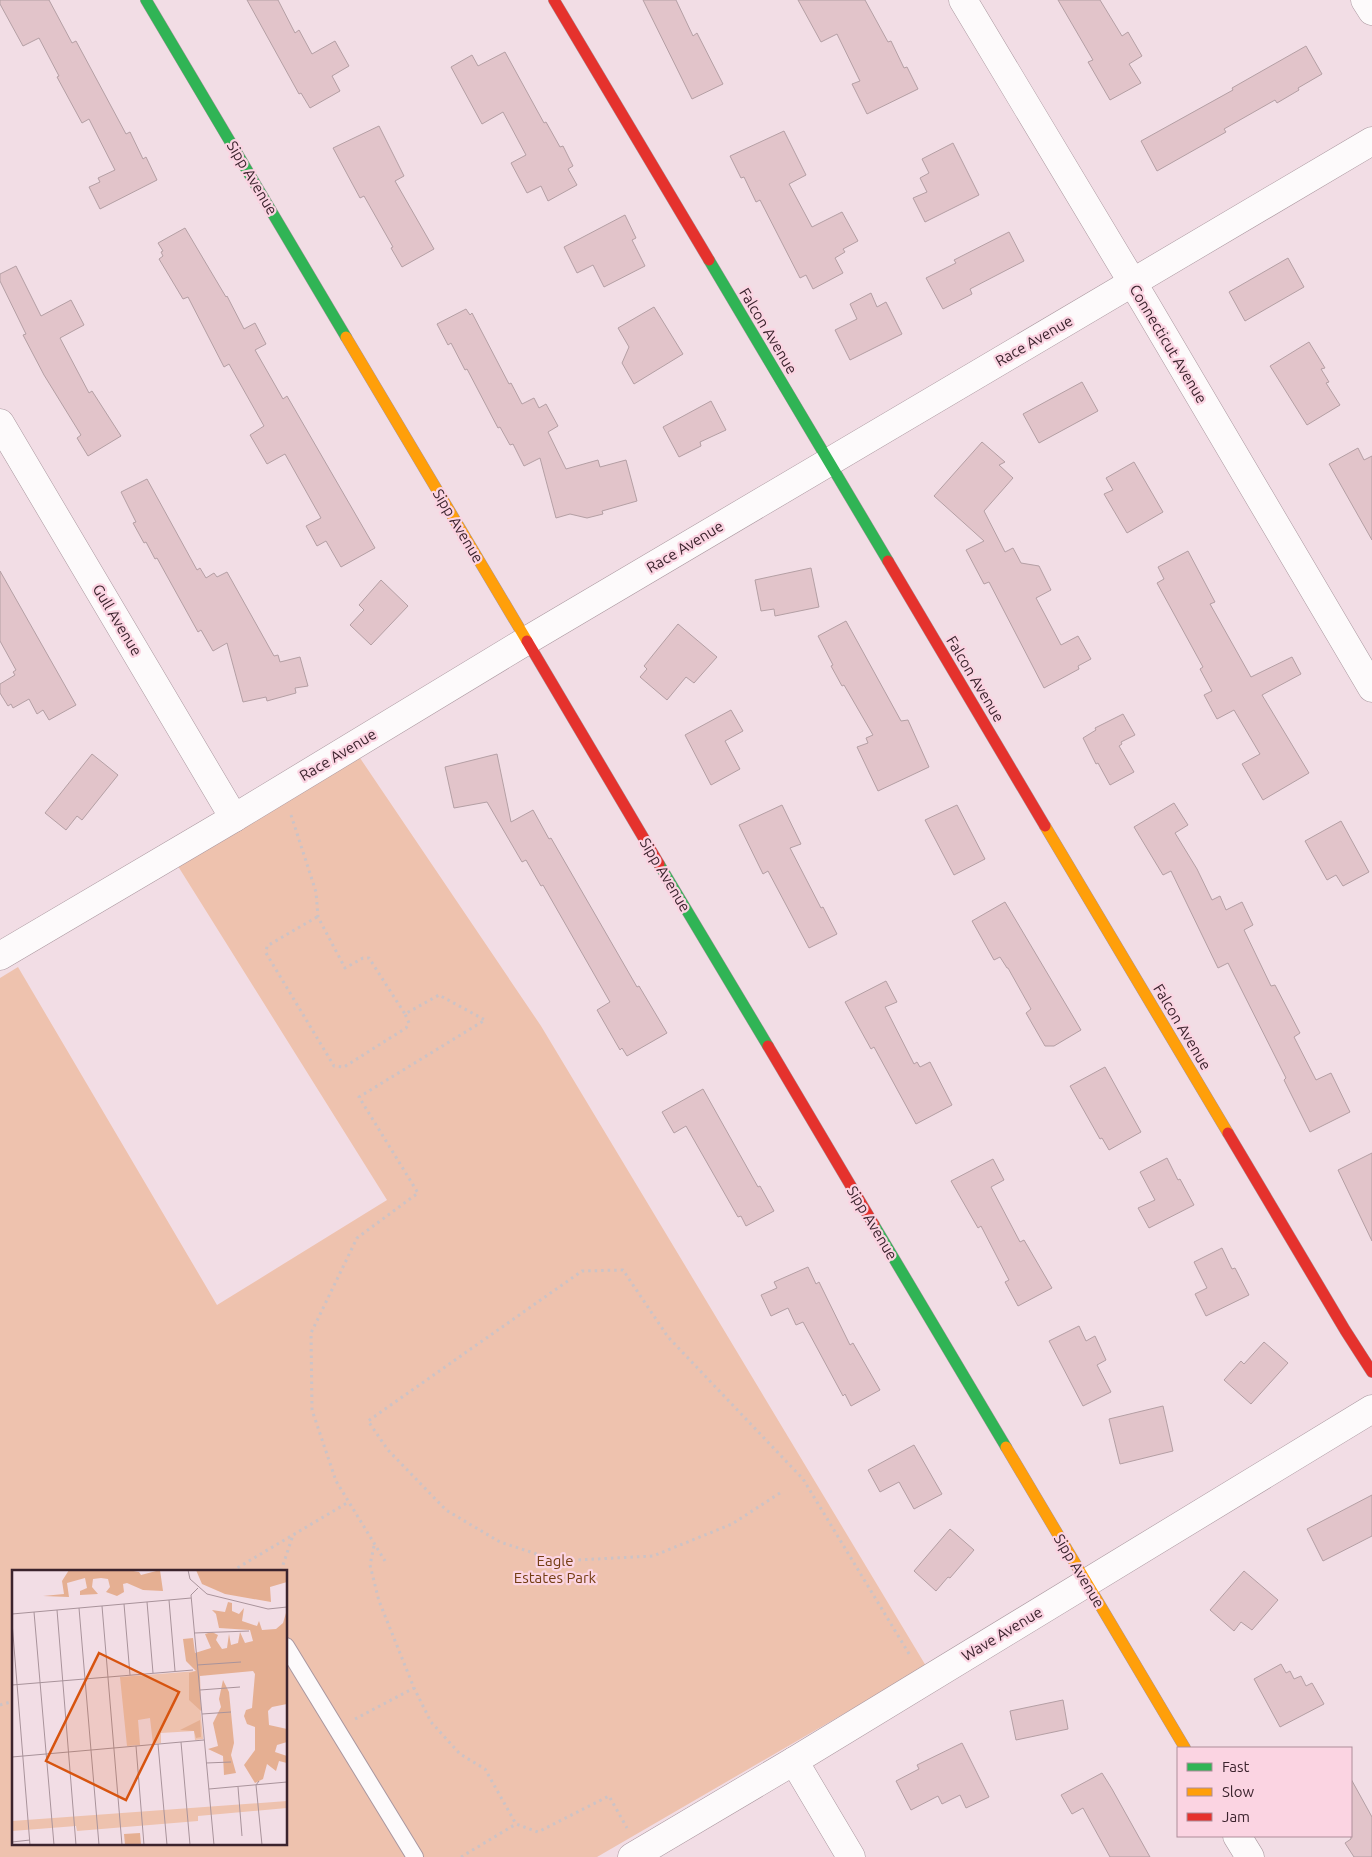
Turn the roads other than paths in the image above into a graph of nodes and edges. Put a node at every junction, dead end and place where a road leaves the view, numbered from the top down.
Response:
1 (146, 0) edge
2 (554, 0) edge
3 (963, 0) edge
4 (1365, 0) edge
5 (1372, 11) edge
6 (1372, 141) edge
7 (1133, 283) junction
8 (0, 423) edge
9 (828, 462) junction
10 (526, 641) junction
11 (1372, 688) edge
12 (234, 818) junction
13 (0, 956) edge
14 (1372, 1372) edge
15 (1372, 1409) edge
16 (1086, 1582) junction
17 (288, 1649) edge
18 (1184, 1747) edge
19 (794, 1761) junction
20 (1238, 1837) edge
21 (636, 1855) edge
22 (415, 1857) edge
23 (851, 1857) edge
24 (1250, 1857) edge

1 - 10 street, Sipp Avenue
2 - 9 street, Falcon Avenue
3 - 7 street, Connecticut Avenue
4 - 5 street
6 - 7 street, Race Avenue
7 - 9 street, Race Avenue
7 - 11 street, Connecticut Avenue
8 - 12 street, Gull Avenue
9 - 10 street, Race Avenue
9 - 14 street, Falcon Avenue
10 - 12 street, Race Avenue
10 - 16 street, Sipp Avenue
12 - 13 street, Race Avenue
15 - 16 street, Wave Avenue
16 - 18 street, Sipp Avenue
16 - 19 street, Wave Avenue
17 - 22 lane
19 - 21 street, Wave Avenue
19 - 23 street
20 - 24 street

